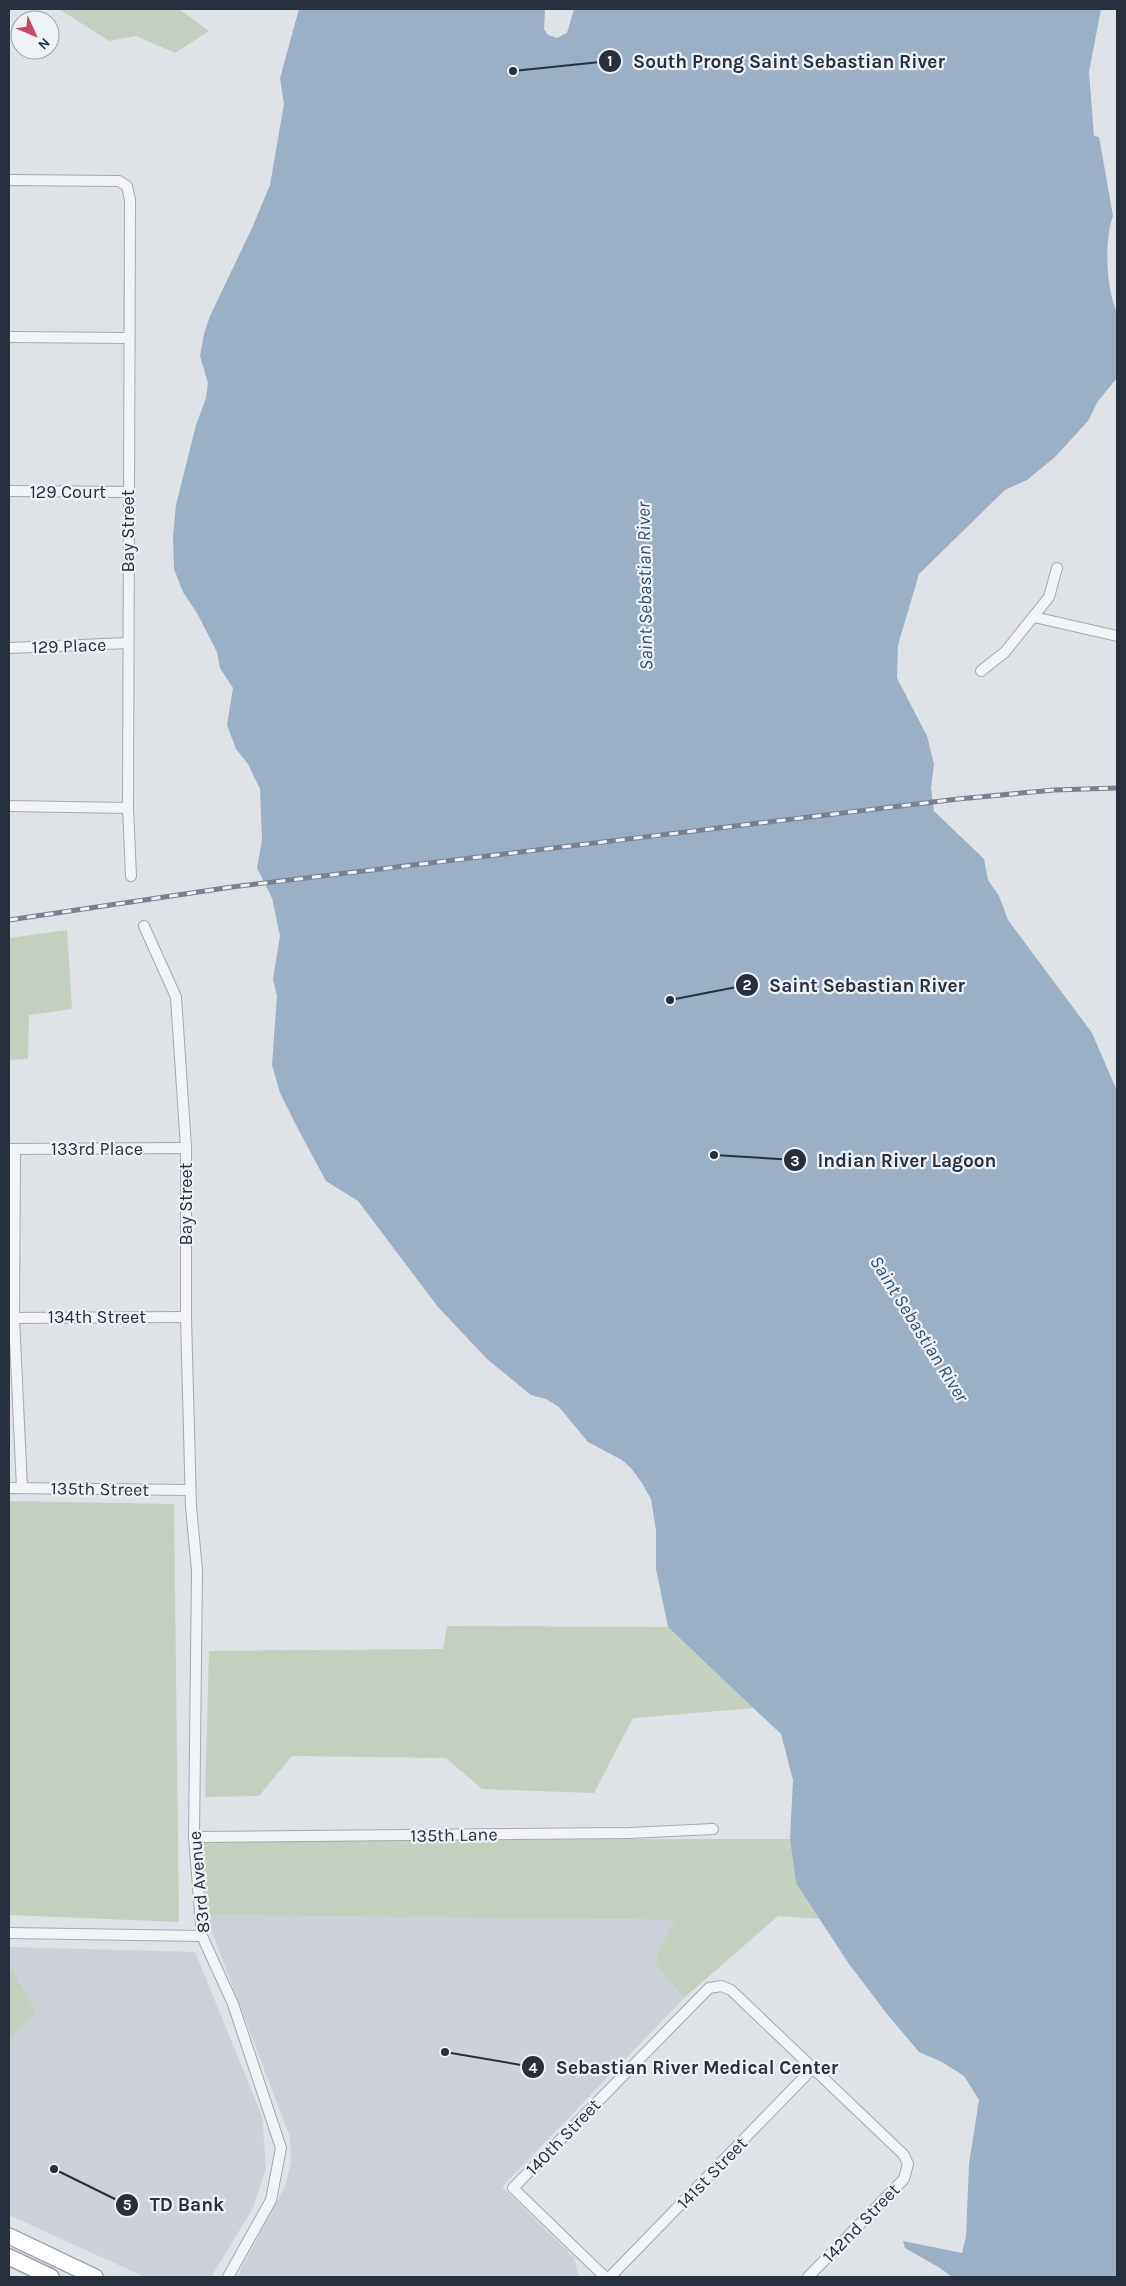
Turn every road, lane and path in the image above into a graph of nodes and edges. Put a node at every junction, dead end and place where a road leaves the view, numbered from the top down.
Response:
1 (9, 180) edge
2 (9, 337) edge
3 (129, 338) junction
4 (9, 491) edge
5 (128, 492) junction
6 (1057, 568) dead end
7 (1034, 618) junction
8 (1117, 636) edge
9 (128, 643) junction
10 (9, 648) edge
11 (981, 671) dead end
12 (9, 806) edge
13 (128, 808) junction
14 (130, 876) dead end
15 (144, 926) dead end
16 (186, 1148) junction
17 (12, 1149) edge
18 (186, 1317) junction
19 (11, 1318) edge
20 (9, 1488) edge
21 (22, 1488) junction
22 (190, 1490) junction
23 (713, 1829) dead end
24 (194, 1837) junction
25 (9, 1933) edge
26 (202, 1936) junction
27 (813, 2068) junction
28 (9, 2236) edge
29 (9, 2258) edge
30 (51, 2277) edge
31 (95, 2277) edge
32 (228, 2277) edge
33 (605, 2277) edge
34 (610, 2277) edge
35 (808, 2277) edge

1 - 3 street, Bay Street
2 - 3 street
3 - 5 street, Bay Street
4 - 5 street, 129 Court
5 - 9 street, Bay Street
6 - 7 street
7 - 8 street
7 - 11 street
9 - 10 street, 129 Place
9 - 13 street, Bay Street
12 - 13 street
13 - 14 street, Bay Street
15 - 16 street, Bay Street
16 - 17 street, 133rd Place
16 - 18 street, Bay Street
17 - 19 street
18 - 19 street, 134th Street
18 - 22 street, Bay Street
19 - 21 street
20 - 21 street, 135th Street
21 - 22 street, 135th Street
22 - 24 street, 83rd Avenue
23 - 24 street, 135th Lane
24 - 26 street, 83rd Avenue
25 - 26 street
26 - 32 street, 83rd Avenue
27 - 33 street, 140th Street
27 - 34 street, 141st Street
27 - 35 street, 142nd Street
28 - 31 main road
29 - 30 main road

